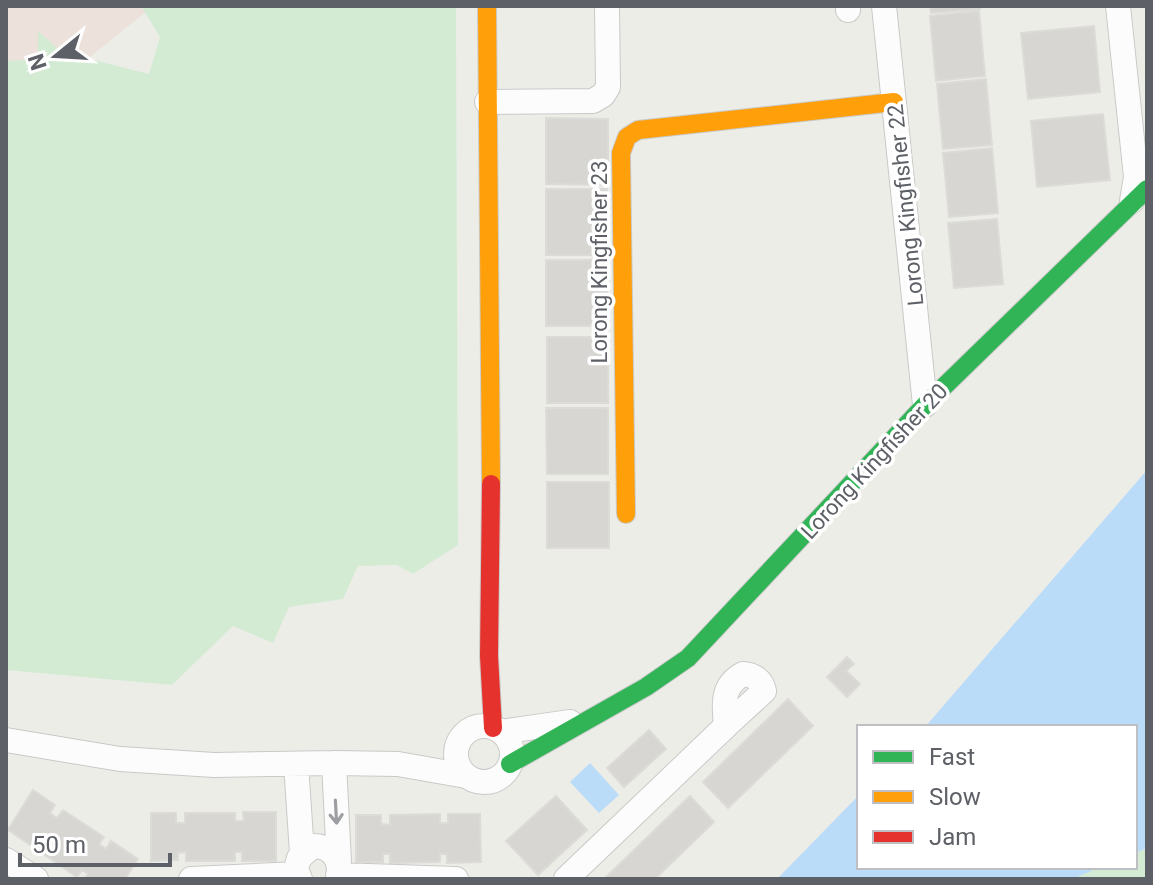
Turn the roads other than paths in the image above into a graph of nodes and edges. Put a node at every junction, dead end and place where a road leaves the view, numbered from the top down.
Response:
1 (487, 6) edge
2 (607, 6) edge
3 (884, 6) edge
4 (1118, 6) edge
5 (487, 102) junction
6 (894, 102) junction
7 (1140, 195) edge
8 (925, 405) junction
9 (626, 514) dead end
10 (489, 656) junction
11 (590, 718) junction
12 (726, 726) dead end
13 (497, 730) junction
14 (463, 738) junction
15 (6, 740) edge
16 (334, 763) junction
17 (296, 764) junction
18 (398, 764) junction
19 (510, 764) junction
20 (466, 776) junction
21 (6, 860) edge
22 (300, 869) edge
23 (338, 872) edge
24 (36, 879) edge
25 (191, 879) edge
26 (456, 879) edge
27 (566, 879) edge

1 - 5 street
2 - 5 street
3 - 6 street, Lorong Kingfisher 22
4 - 7 street
5 - 10 street
6 - 8 street, Lorong Kingfisher 22
6 - 9 street, Lorong Kingfisher 23
7 - 8 street, Lorong Kingfisher 20
8 - 11 street, Lorong Kingfisher 20
10 - 13 street
10 - 14 street
11 - 13 street, Lorong Kingfisher 20
11 - 19 street, Lorong Kingfisher 20
12 - 27 street
13 - 14 street
13 - 19 street
14 - 18 street
14 - 20 street
15 - 17 street
16 - 17 street
16 - 18 street
16 -> 23 street
17 - 22 street
18 - 20 street
19 - 20 street
21 - 24 street
22 - 23 street
22 - 25 street
23 - 26 street

